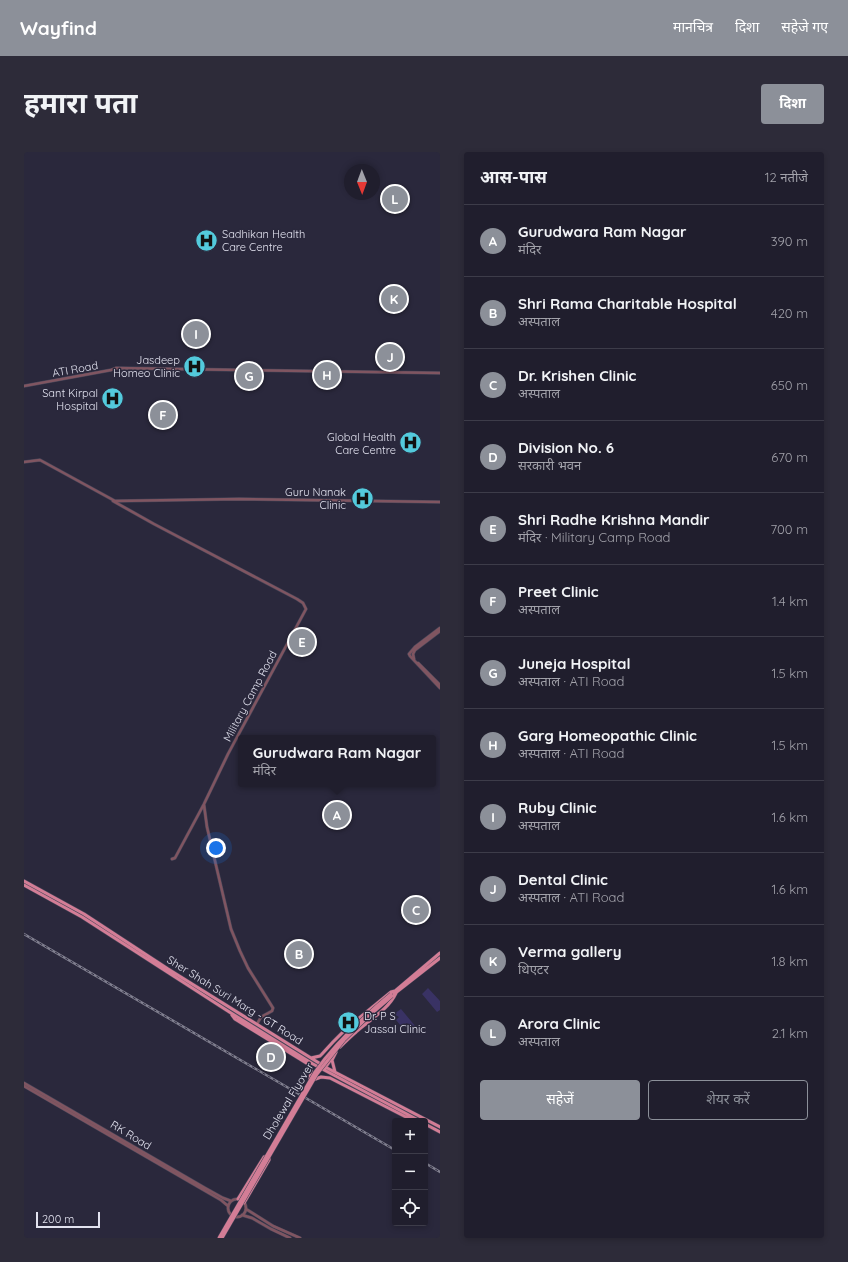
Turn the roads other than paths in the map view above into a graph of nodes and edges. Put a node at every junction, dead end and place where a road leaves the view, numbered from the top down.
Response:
1 (440, 373) edge
2 (24, 386) edge
3 (24, 462) edge
4 (113, 501) junction
5 (440, 502) edge
6 (440, 629) edge
7 (440, 685) edge
8 (440, 688) edge
9 (239, 735) edge
10 (238, 737) edge
11 (204, 804) junction
12 (172, 859) dead end
13 (24, 881) edge
14 (24, 885) edge
15 (440, 953) edge
16 (440, 958) edge
17 (396, 992) junction
18 (231, 1013) junction
19 (258, 1024) junction
20 (322, 1054) junction
21 (333, 1057) junction
22 (312, 1058) junction
23 (316, 1063) junction
24 (325, 1068) junction
25 (336, 1072) junction
26 (312, 1080) junction
27 (24, 1083) edge
28 (24, 1086) edge
29 (411, 1118) edge
30 (414, 1118) edge
31 (428, 1126) edge
32 (440, 1127) edge
33 (440, 1132) edge
34 (268, 1157) junction
35 (238, 1199) junction
36 (231, 1201) junction
37 (244, 1203) junction
38 (228, 1206) junction
39 (246, 1209) junction
40 (242, 1214) junction
41 (219, 1238) edge
42 (222, 1238) edge
43 (290, 1238) edge
44 (300, 1238) edge

1 - 2 street, ATI Road
3 - 4 street
4 - 5 street
4 - 9 street, Military Camp Road
6 - 7 street
6 - 8 street
10 - 11 street, Military Camp Road
11 - 12 street, Military Camp Road
11 - 19 street
13 - 19 main road, Sher Shah Suri Marg - GT Road
14 - 18 main road, Sher Shah Suri Marg - GT Road
15 - 17 main road
16 - 17 main road
17 - 20 main road
17 - 21 main road
17 - 26 main road, Dholewal Flyover, bridge
18 - 23 main road, Sher Shah Suri Marg - GT Road
18 - 26 main road
19 - 22 main road, Sher Shah Suri Marg - GT Road
20 - 22 main road
20 - 23 main road
21 - 24 main road
21 - 25 main road
22 - 23 main road, Sher Shah Suri Marg - GT Road
23 - 24 main road, Sher Shah Suri Marg - GT Road
24 - 25 main road, Sher Shah Suri Marg - GT Road
24 - 30 main road, Sher Shah Suri Marg - GT Road
25 - 32 main road, Sher Shah Suri Marg - GT Road
26 - 29 main road
26 - 34 main road, Dholewal Flyover, bridge
27 - 36 street, RK Road
28 - 38 street, RK Road
31 - 33 main road
34 - 35 main road, bridge
34 - 37 main road, bridge
34 - 41 main road, Dholewal Flyover, bridge
34 - 42 main road, Dholewal Flyover, bridge
35 - 36 street
35 - 37 street
36 - 38 street
37 - 39 street
38 - 40 street
39 - 40 street
39 - 44 street
40 - 43 street

